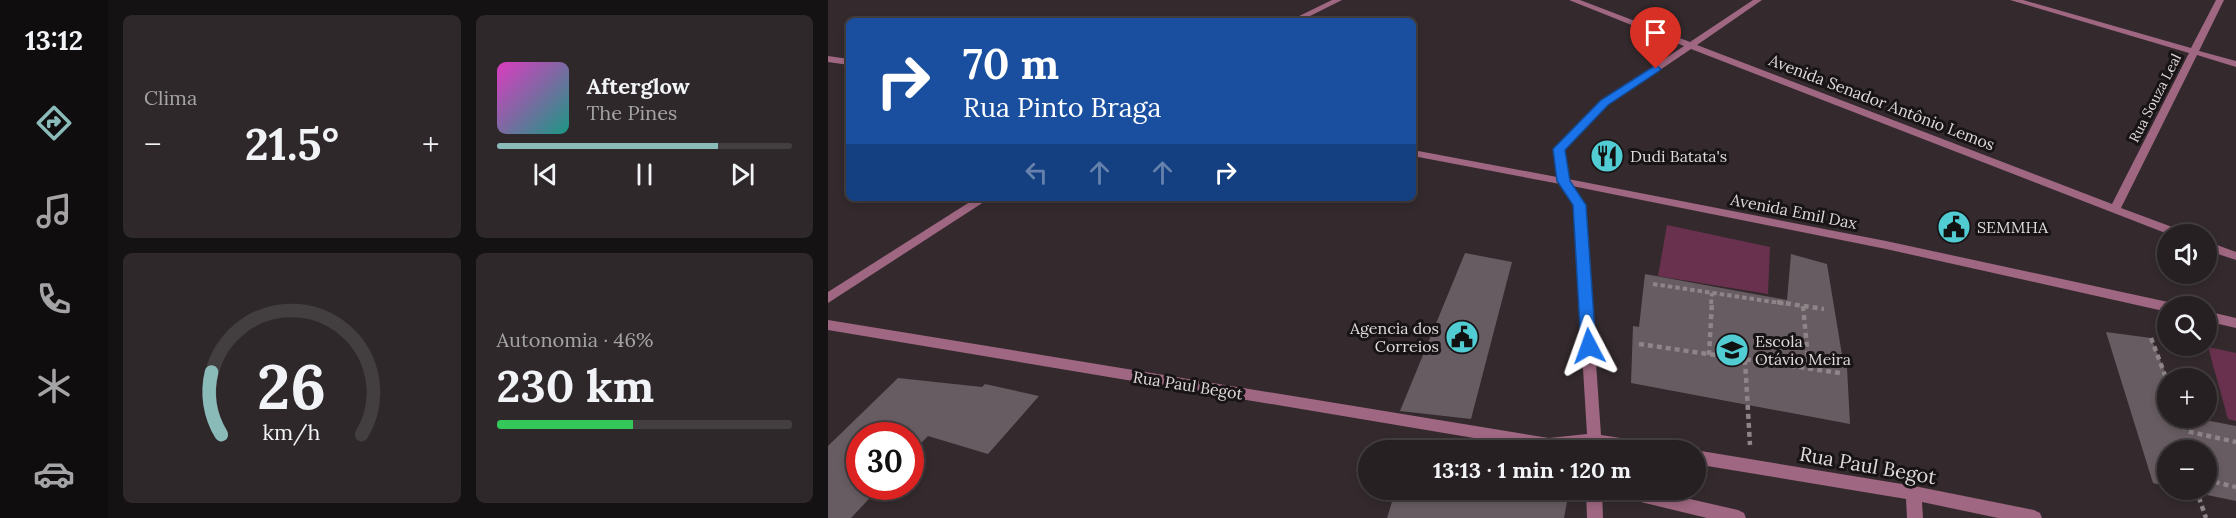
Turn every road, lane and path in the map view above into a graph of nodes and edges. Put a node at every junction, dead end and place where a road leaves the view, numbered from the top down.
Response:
1 (1338, 0) edge
2 (1573, 0) edge
3 (1758, 0) edge
4 (2014, 0) edge
5 (2220, 0) edge
6 (1299, 18) edge
7 (1690, 46) junction
8 (2194, 52) junction
9 (828, 59) edge
10 (846, 62) edge
11 (2236, 64) edge
12 (1416, 154) edge
13 (1563, 181) junction
14 (979, 201) edge
15 (2115, 209) junction
16 (2157, 225) edge
17 (2217, 249) edge
18 (2236, 256) edge
19 (1653, 284) dead end
20 (1712, 293) junction
21 (828, 298) edge
22 (2157, 304) edge
23 (1803, 306) junction
24 (1824, 309) dead end
25 (2217, 319) edge
26 (2236, 323) edge
27 (828, 325) edge
28 (2151, 338) dead end
29 (1639, 344) dead end
30 (1709, 354) junction
31 (1745, 359) junction
32 (2162, 368) edge
33 (1809, 369) junction
34 (1840, 374) dead end
35 (2185, 428) edge
36 (1510, 440) edge
37 (1595, 440) edge
38 (2236, 442) edge
39 (1706, 459) edge
40 (1752, 467) junction
41 (2217, 483) edge
42 (2236, 487) edge
43 (1914, 493) junction
44 (1594, 500) edge
45 (1662, 500) edge
46 (2200, 500) edge
47 (1595, 518) edge
48 (1738, 518) edge
49 (1915, 518) edge
50 (2034, 518) edge
51 (2206, 518) edge

1 - 6 street
2 - 7 street, Avenida Senador Antônio Lemos
3 - 7 street
4 - 8 street
5 - 8 street, Rua Souza Leal
7 - 13 street
7 - 15 street, Avenida Senador Antônio Lemos
8 - 11 street
8 - 15 street, Rua Souza Leal
9 - 10 street
12 - 13 street, Avenida Emil Dax
13 - 22 street, Avenida Emil Dax
13 - 37 street
14 - 21 street
15 - 16 street, Avenida Senador Antônio Lemos
17 - 18 street
19 - 20 path
20 - 23 path
20 - 30 path
23 - 24 path
23 - 33 path
25 - 26 street
27 - 36 street, Rua Paul Begot
28 - 32 path
29 - 30 path
30 - 31 path
31 - 33 path
31 - 40 path
33 - 34 path
35 - 38 path
39 - 40 street, Rua Paul Begot
40 - 43 street, Rua Paul Begot
41 - 42 path
43 - 49 street
43 - 50 street, Rua Paul Begot
44 - 47 street
45 - 48 street
46 - 51 path

